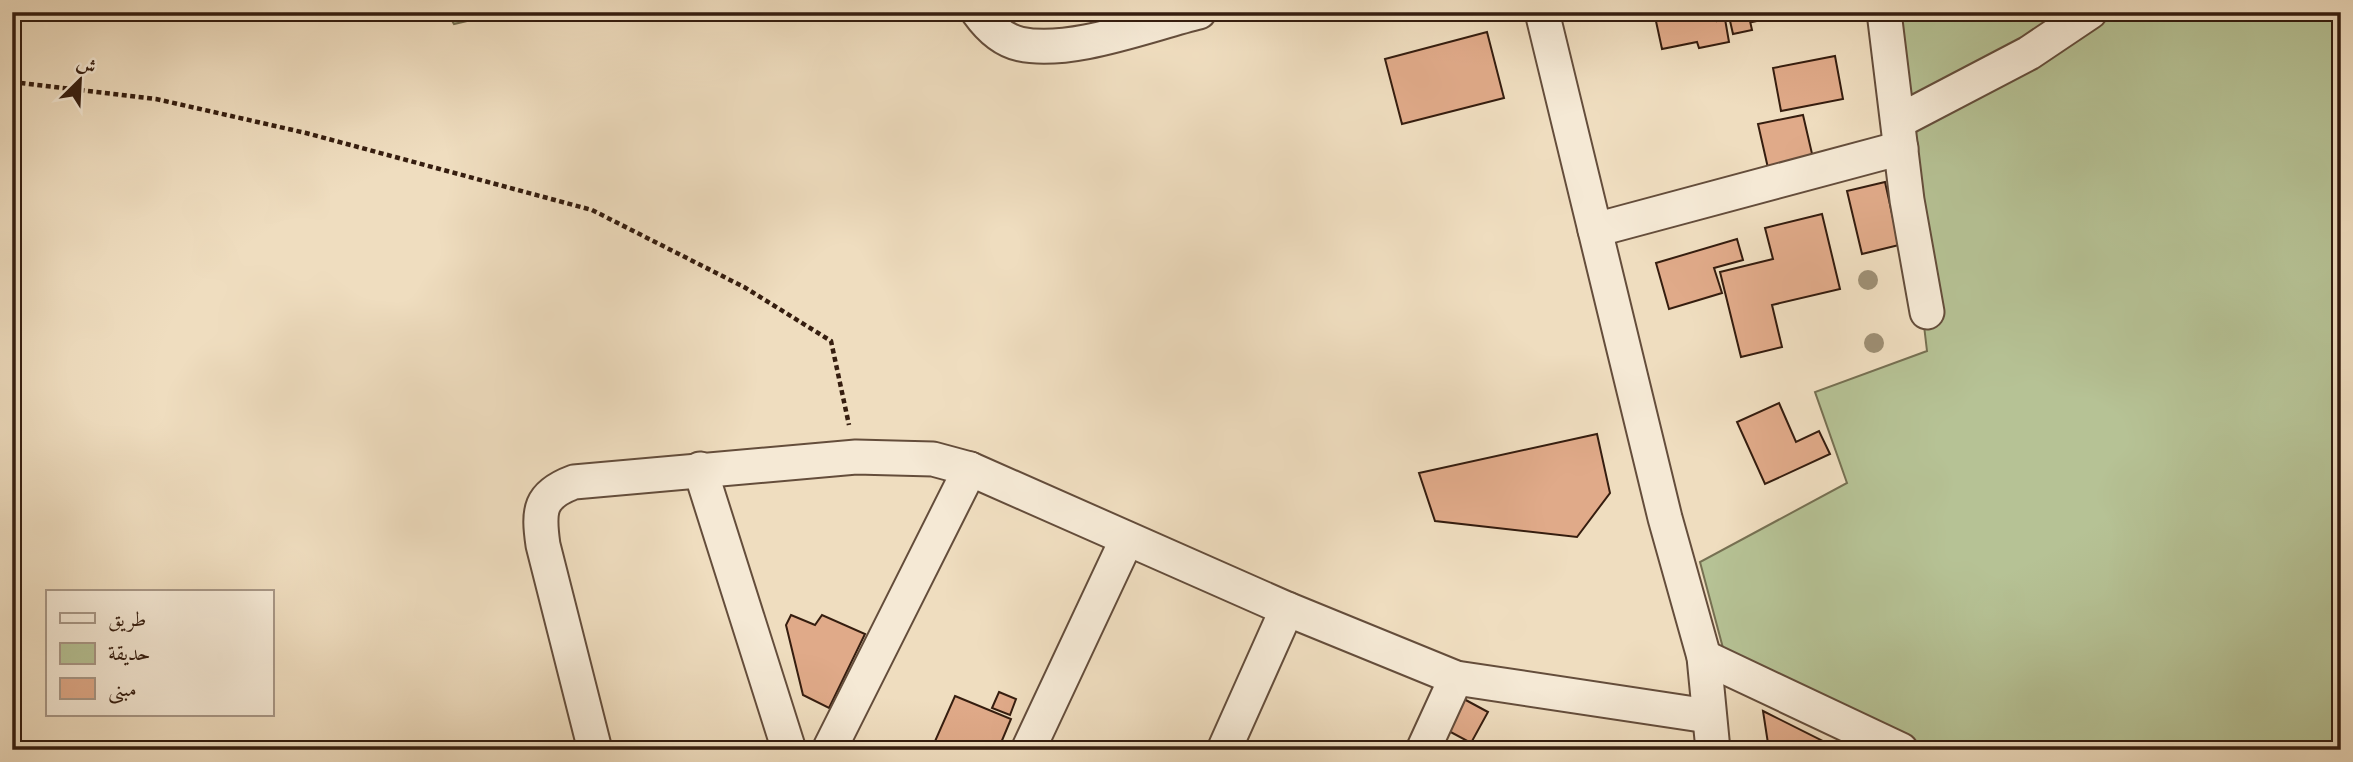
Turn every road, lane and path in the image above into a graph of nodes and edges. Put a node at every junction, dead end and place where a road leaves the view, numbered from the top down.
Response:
1 (978, 12) edge
2 (1199, 12) edge
3 (1542, 12) edge
4 (1884, 12) edge
5 (2090, 12) edge
6 (12, 82) edge
7 (1900, 135) junction
8 (1595, 230) junction
9 (1927, 312) dead end
10 (856, 457) junction
11 (700, 469) junction
12 (970, 470) junction
13 (1127, 539) junction
14 (1287, 609) junction
15 (1703, 657) junction
16 (1456, 678) junction
17 (1708, 716) junction
18 (833, 748) edge
19 (595, 750) edge
20 (789, 750) edge
21 (1028, 750) edge
22 (1224, 750) edge
23 (1423, 750) edge
24 (1713, 750) edge
25 (1901, 750) edge

1 - 2 street
3 - 8 street
4 - 7 street
5 - 7 street
6 - 10 path
7 - 8 street
7 - 9 street
8 - 15 street
10 - 11 street
10 - 12 street
11 - 19 street
11 - 20 street
12 - 13 street
12 - 18 street
13 - 14 street
13 - 21 street
14 - 16 street
14 - 22 street
15 - 17 street
15 - 25 street
16 - 17 street
16 - 23 street
17 - 24 street

